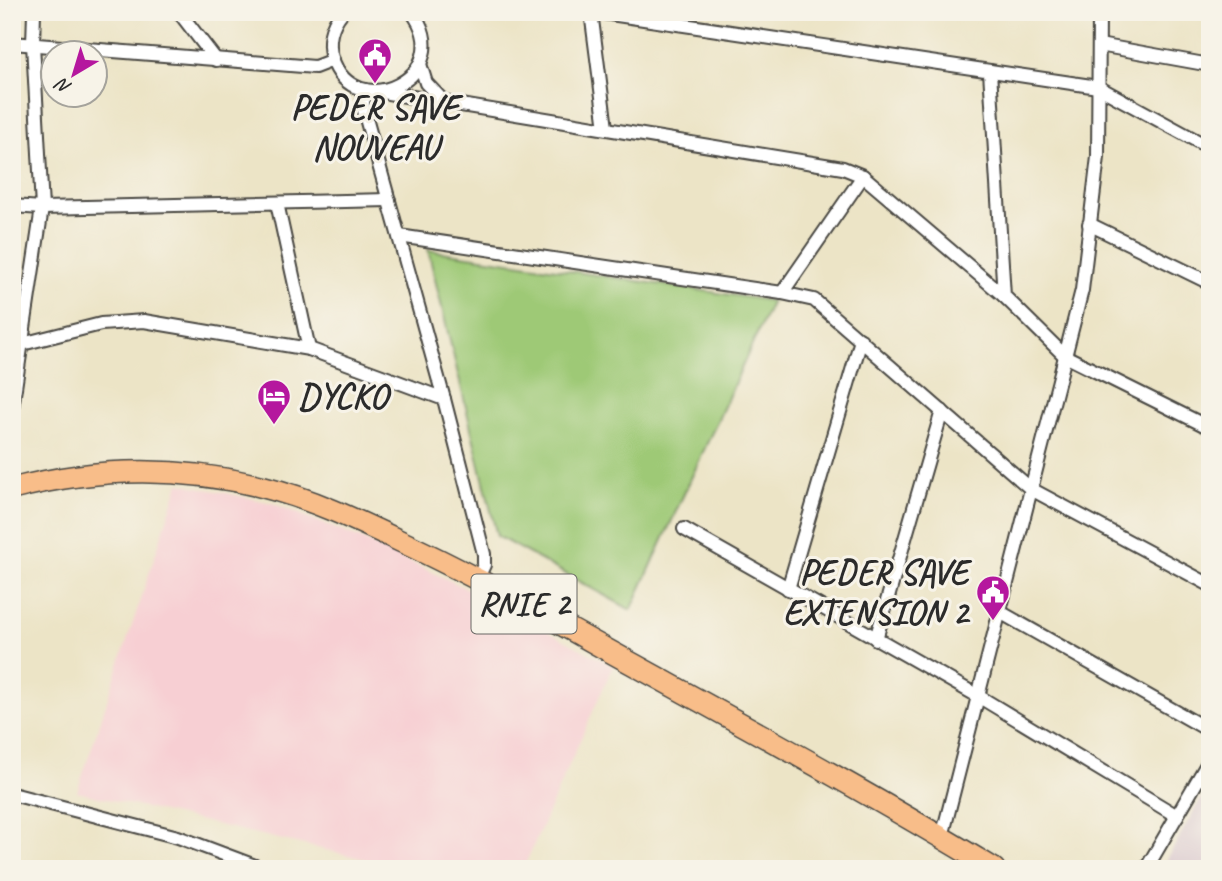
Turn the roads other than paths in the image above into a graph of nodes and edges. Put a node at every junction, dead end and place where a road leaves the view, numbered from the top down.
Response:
1 (34, 12) edge
2 (179, 12) edge
3 (341, 12) edge
4 (412, 12) edge
5 (591, 12) edge
6 (597, 12) edge
7 (1099, 12) edge
8 (12, 43) edge
9 (33, 44) junction
10 (1099, 45) junction
11 (216, 60) junction
12 (333, 60) junction
13 (420, 64) junction
14 (1210, 65) edge
15 (990, 71) junction
16 (1098, 87) junction
17 (371, 90) junction
18 (444, 102) junction
19 (606, 128) junction
20 (1210, 148) edge
21 (863, 176) junction
22 (389, 200) junction
23 (277, 203) junction
24 (12, 206) edge
25 (42, 208) junction
26 (1089, 224) junction
27 (399, 236) junction
28 (1210, 283) edge
29 (782, 293) junction
30 (1004, 296) junction
31 (861, 340) junction
32 (22, 344) junction
33 (309, 349) junction
34 (1065, 356) junction
35 (444, 399) junction
36 (12, 408) edge
37 (942, 411) junction
38 (1210, 428) edge
39 (12, 489) edge
40 (1031, 489) junction
41 (684, 530) dead end
42 (478, 578) junction
43 (1210, 585) edge
44 (788, 589) junction
45 (1000, 612) junction
46 (876, 639) junction
47 (978, 696) junction
48 (1210, 730) edge
49 (1210, 759) edge
50 (12, 794) edge
51 (1177, 816) junction
52 (942, 837) junction
53 (263, 869) edge
54 (994, 869) edge
55 (1146, 869) edge

1 - 9 street
2 - 11 street
3 - 12 street
4 - 13 street
5 - 19 street
6 - 15 street
7 - 10 street
8 - 9 street
9 - 11 street
9 - 25 street
10 - 14 street
10 - 16 street
11 - 12 street
12 - 17 street
13 - 17 street
13 - 18 street
15 - 16 street
15 - 30 street
16 - 20 street
16 - 26 street
17 - 18 street
17 - 22 street
18 - 19 street
19 - 21 street
21 - 29 street
21 - 30 street
22 - 23 street
22 - 27 street
23 - 25 street
23 - 33 street
24 - 25 street
25 - 32 street
26 - 28 street
26 - 34 street
27 - 29 street
27 - 35 street
29 - 31 street
30 - 34 street
31 - 37 street
31 - 44 street
32 - 33 street
32 - 36 street
33 - 35 street
34 - 38 street
34 - 40 street
35 - 42 street
37 - 40 street
37 - 46 street
39 - 42 main road, RNIE 2
40 - 43 street
40 - 45 street
41 - 44 street
42 - 52 main road, RNIE 2
44 - 46 street
45 - 47 street
45 - 48 street
46 - 47 street
47 - 51 street
47 - 52 street
49 - 51 street
50 - 53 street
51 - 55 street
52 - 54 main road, RNIE 2

